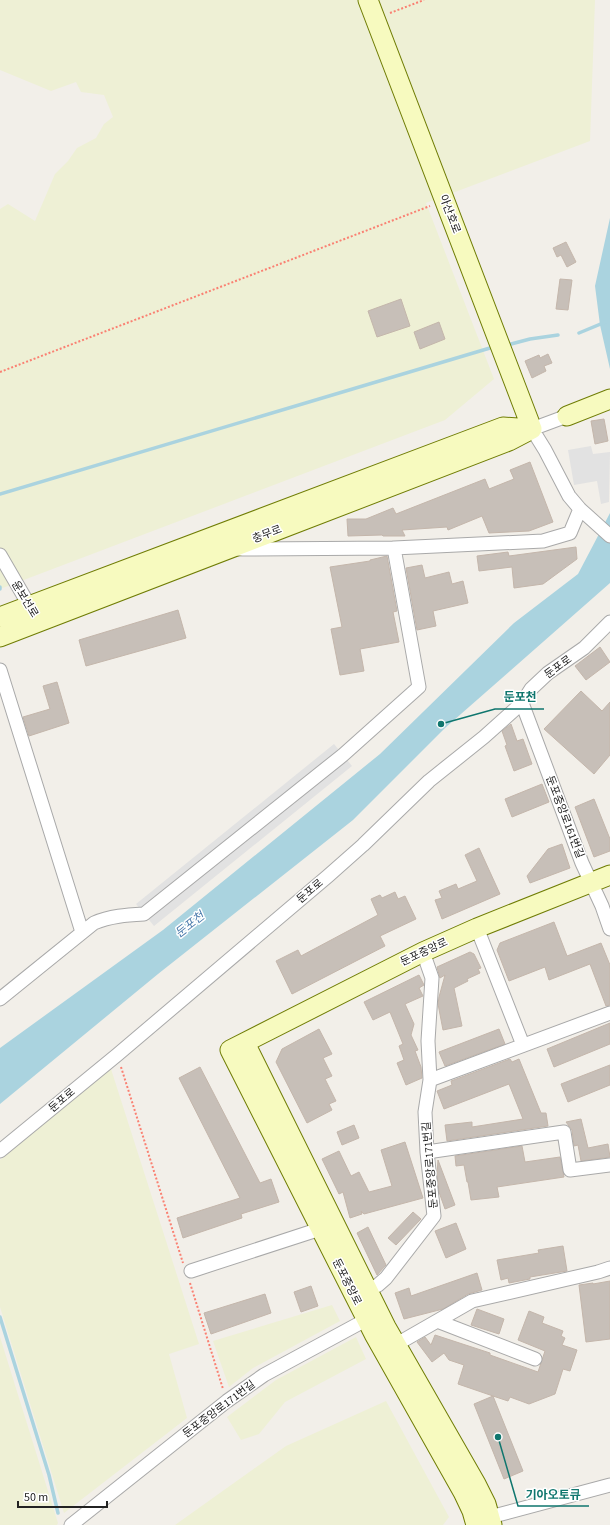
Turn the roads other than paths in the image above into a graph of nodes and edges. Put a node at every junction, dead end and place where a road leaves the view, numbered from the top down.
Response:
1 (368, 0) edge
2 (610, 400) edge
3 (568, 416) joint
4 (532, 429) junction
5 (584, 512) junction
6 (610, 536) edge
7 (394, 548) junction
8 (230, 549) junction
9 (0, 555) edge
10 (29, 606) junction
11 (0, 617) edge
12 (39, 622) junction
13 (610, 622) edge
14 (0, 637) edge
15 (0, 670) edge
16 (522, 703) junction
17 (610, 875) edge
18 (591, 882) junction
19 (477, 928) junction
20 (610, 930) edge
21 (82, 932) junction
22 (423, 952) junction
23 (0, 999) edge
24 (610, 1013) edge
25 (245, 1043) junction
26 (523, 1045) junction
27 (430, 1080) junction
28 (0, 1151) edge
29 (427, 1152) junction
30 (610, 1164) edge
31 (320, 1230) junction
32 (610, 1268) edge
33 (188, 1272) road end
34 (361, 1294) junction
35 (373, 1316) junction
36 (437, 1321) junction
37 (396, 1344) junction
38 (535, 1359) dead end
39 (610, 1485) edge
40 (486, 1522) edge
41 (71, 1525) edge

1 - 4 street, 아산호로
2 - 3 street
3 - 4 street, 충무로
4 - 5 street
4 - 8 street, 충무로
4 - 10 street, 충무로
5 - 6 street
5 - 7 street
7 - 8 street
7 - 21 street
8 - 12 street, 충무로
9 - 10 street, 윤보선로
10 - 11 street, 충무로
10 - 12 street, 윤보선로
12 - 14 street, 충무로
13 - 16 street, 둔포로
15 - 21 street
16 - 18 street, 둔포중앙로161번길
16 - 28 street, 둔포로
17 - 18 street, 둔포중앙로
18 - 19 street, 둔포중앙로
18 - 20 street, 둔포중앙로161번길
19 - 22 street, 둔포중앙로
19 - 26 street
21 - 23 street
22 - 25 street, 둔포중앙로
22 - 27 street, 둔포중앙로171번길
24 - 26 street
25 - 31 street, 둔포중앙로
25 - 34 street, 둔포중앙로
26 - 27 street
27 - 29 street, 둔포중앙로171번길
29 - 30 street
29 - 34 street, 둔포중앙로171번길
31 - 33 street
31 - 34 street, 둔포중앙로
32 - 36 street
34 - 35 street, 둔포중앙로
35 - 37 street, 둔포중앙로
35 - 40 street, 둔포중앙로
35 - 41 street, 둔포중앙로171번길
36 - 37 street
36 - 38 street
37 - 40 street, 둔포중앙로
39 - 40 street

